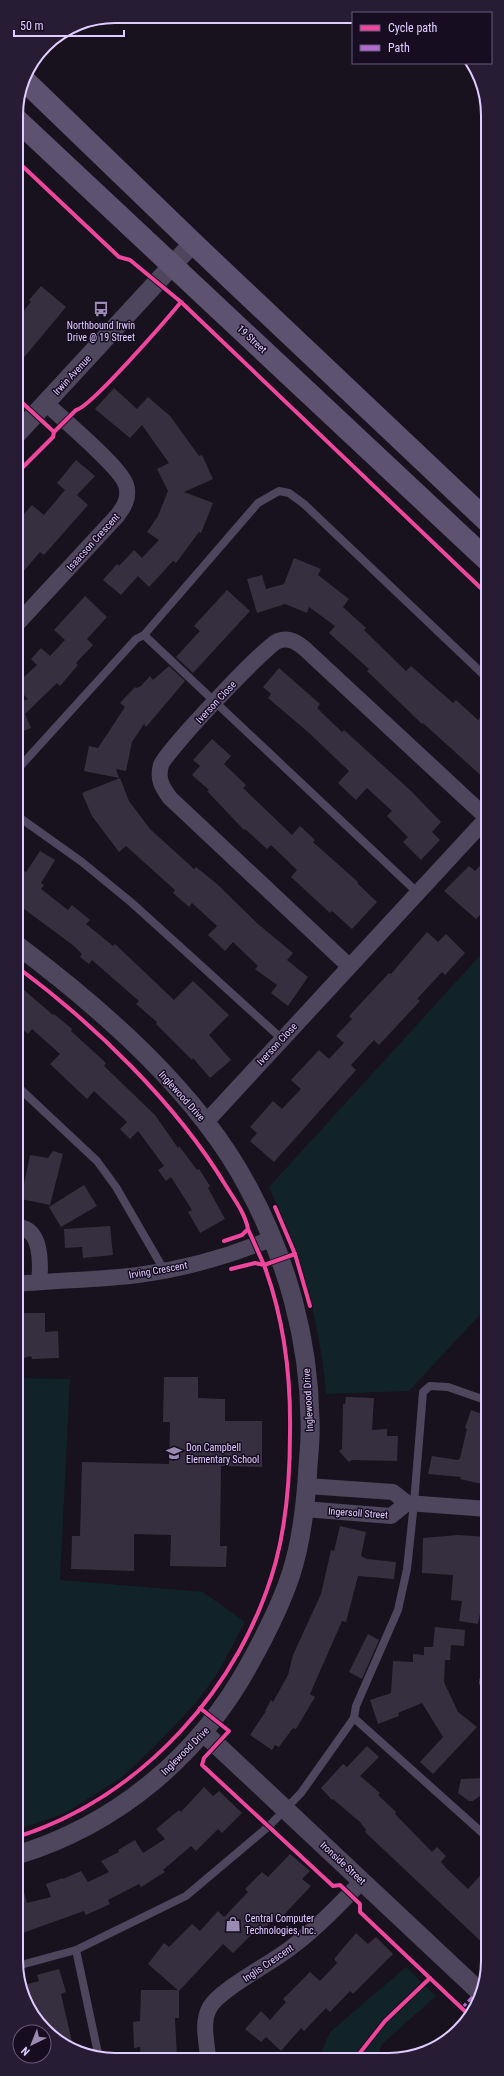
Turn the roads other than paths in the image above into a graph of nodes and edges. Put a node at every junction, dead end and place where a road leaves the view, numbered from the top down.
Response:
1 (28, 84) edge
2 (23, 126) edge
3 (193, 243) junction
4 (173, 266) junction
5 (46, 403) junction
6 (23, 428) edge
7 (481, 515) edge
8 (481, 554) edge
9 (23, 617) edge
10 (144, 635) junction
11 (481, 672) edge
12 (216, 702) junction
13 (23, 763) edge
14 (481, 812) edge
15 (23, 820) edge
16 (481, 825) edge
17 (418, 893) junction
18 (23, 950) edge
19 (350, 966) junction
20 (282, 1039) junction
21 (23, 1092) edge
22 (206, 1122) junction
23 (23, 1227) edge
24 (273, 1238) junction
25 (164, 1270) junction
26 (39, 1282) junction
27 (23, 1283) edge
28 (481, 1399) edge
29 (307, 1486) junction
30 (410, 1503) junction
31 (481, 1508) edge
32 (304, 1509) junction
33 (354, 1718) junction
34 (204, 1734) junction
35 (285, 1809) junction
36 (481, 1832) edge
37 (23, 1853) edge
38 (362, 1881) junction
39 (76, 1950) junction
40 (23, 1964) edge
41 (477, 1989) edge
42 (98, 2051) edge
43 (208, 2053) edge

1 - 3 main road
2 - 4 main road, 19 Street
3 - 4 street, Irwin Avenue
3 - 7 main road
4 - 5 street, Irwin Avenue
4 - 8 main road, 19 Street
5 - 6 street, Irwin Avenue
5 - 9 street, Isaacson Crescent
10 - 11 lane
10 - 12 lane
10 - 13 lane
12 - 14 street, Iverson Close
12 - 17 lane
12 - 19 street, Iverson Close
15 - 20 lane
16 - 17 street, Iverson Close
17 - 19 street, Iverson Close
18 - 22 street, Inglewood Drive
19 - 20 street, Iverson Close
20 - 22 street, Iverson Close
21 - 25 lane
22 - 24 street, Inglewood Drive
23 - 26 street
24 - 25 street, Irving Crescent
24 - 29 street, Inglewood Drive
25 - 26 street, Irving Crescent
26 - 27 street, Irving Crescent
28 - 30 lane
29 - 30 street
29 - 32 street, Inglewood Drive
30 - 31 street
30 - 32 street, Ingersoll Street
30 - 33 lane
32 - 34 street, Inglewood Drive
33 - 35 lane
33 - 36 lane
34 - 35 street, Ironside Street
34 - 37 street, Inglewood Drive
35 - 38 street, Ironside Street
35 - 39 lane
38 - 41 street, Ironside Street
38 - 43 street, Inglis Crescent
39 - 40 lane
39 - 42 lane

